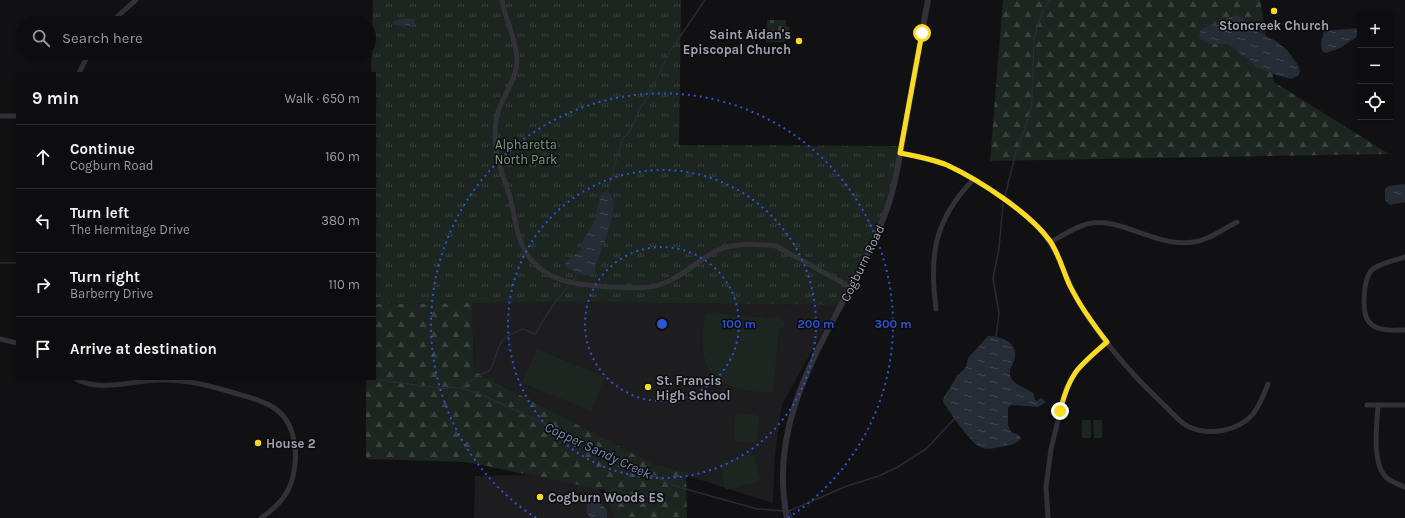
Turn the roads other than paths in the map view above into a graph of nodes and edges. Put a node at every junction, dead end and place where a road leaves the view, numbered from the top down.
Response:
1 (136, 0) edge
2 (502, 0) edge
3 (928, 0) edge
4 (118, 16) edge
5 (85, 60) edge
6 (79, 72) edge
7 (0, 116) edge
8 (16, 116) edge
9 (900, 153) junction
10 (973, 180) junction
11 (1238, 222) dead end
12 (1051, 242) junction
13 (1405, 257) edge
14 (850, 287) junction
15 (936, 309) dead end
16 (1405, 330) edge
17 (0, 339) edge
18 (1107, 342) junction
19 (16, 343) edge
20 (79, 380) edge
21 (158, 380) edge
22 (158, 380) edge
23 (1268, 384) dead end
24 (1367, 405) dead end
25 (1378, 405) junction
26 (1405, 405) edge
27 (1405, 487) edge
28 (261, 518) edge
29 (787, 518) edge
30 (1048, 518) edge

1 - 4 street
2 - 14 street
3 - 9 street, Cogburn Road
5 - 6 street
7 - 8 street
9 - 10 street
9 - 14 street, Cogburn Road
10 - 12 street
10 - 15 street
11 - 12 street
12 - 18 street
13 - 16 street
14 - 29 street, Cogburn Road
17 - 19 street
18 - 23 street
18 - 30 street
20 - 21 street
22 - 28 street
24 - 25 street
25 - 26 street
25 - 27 street

